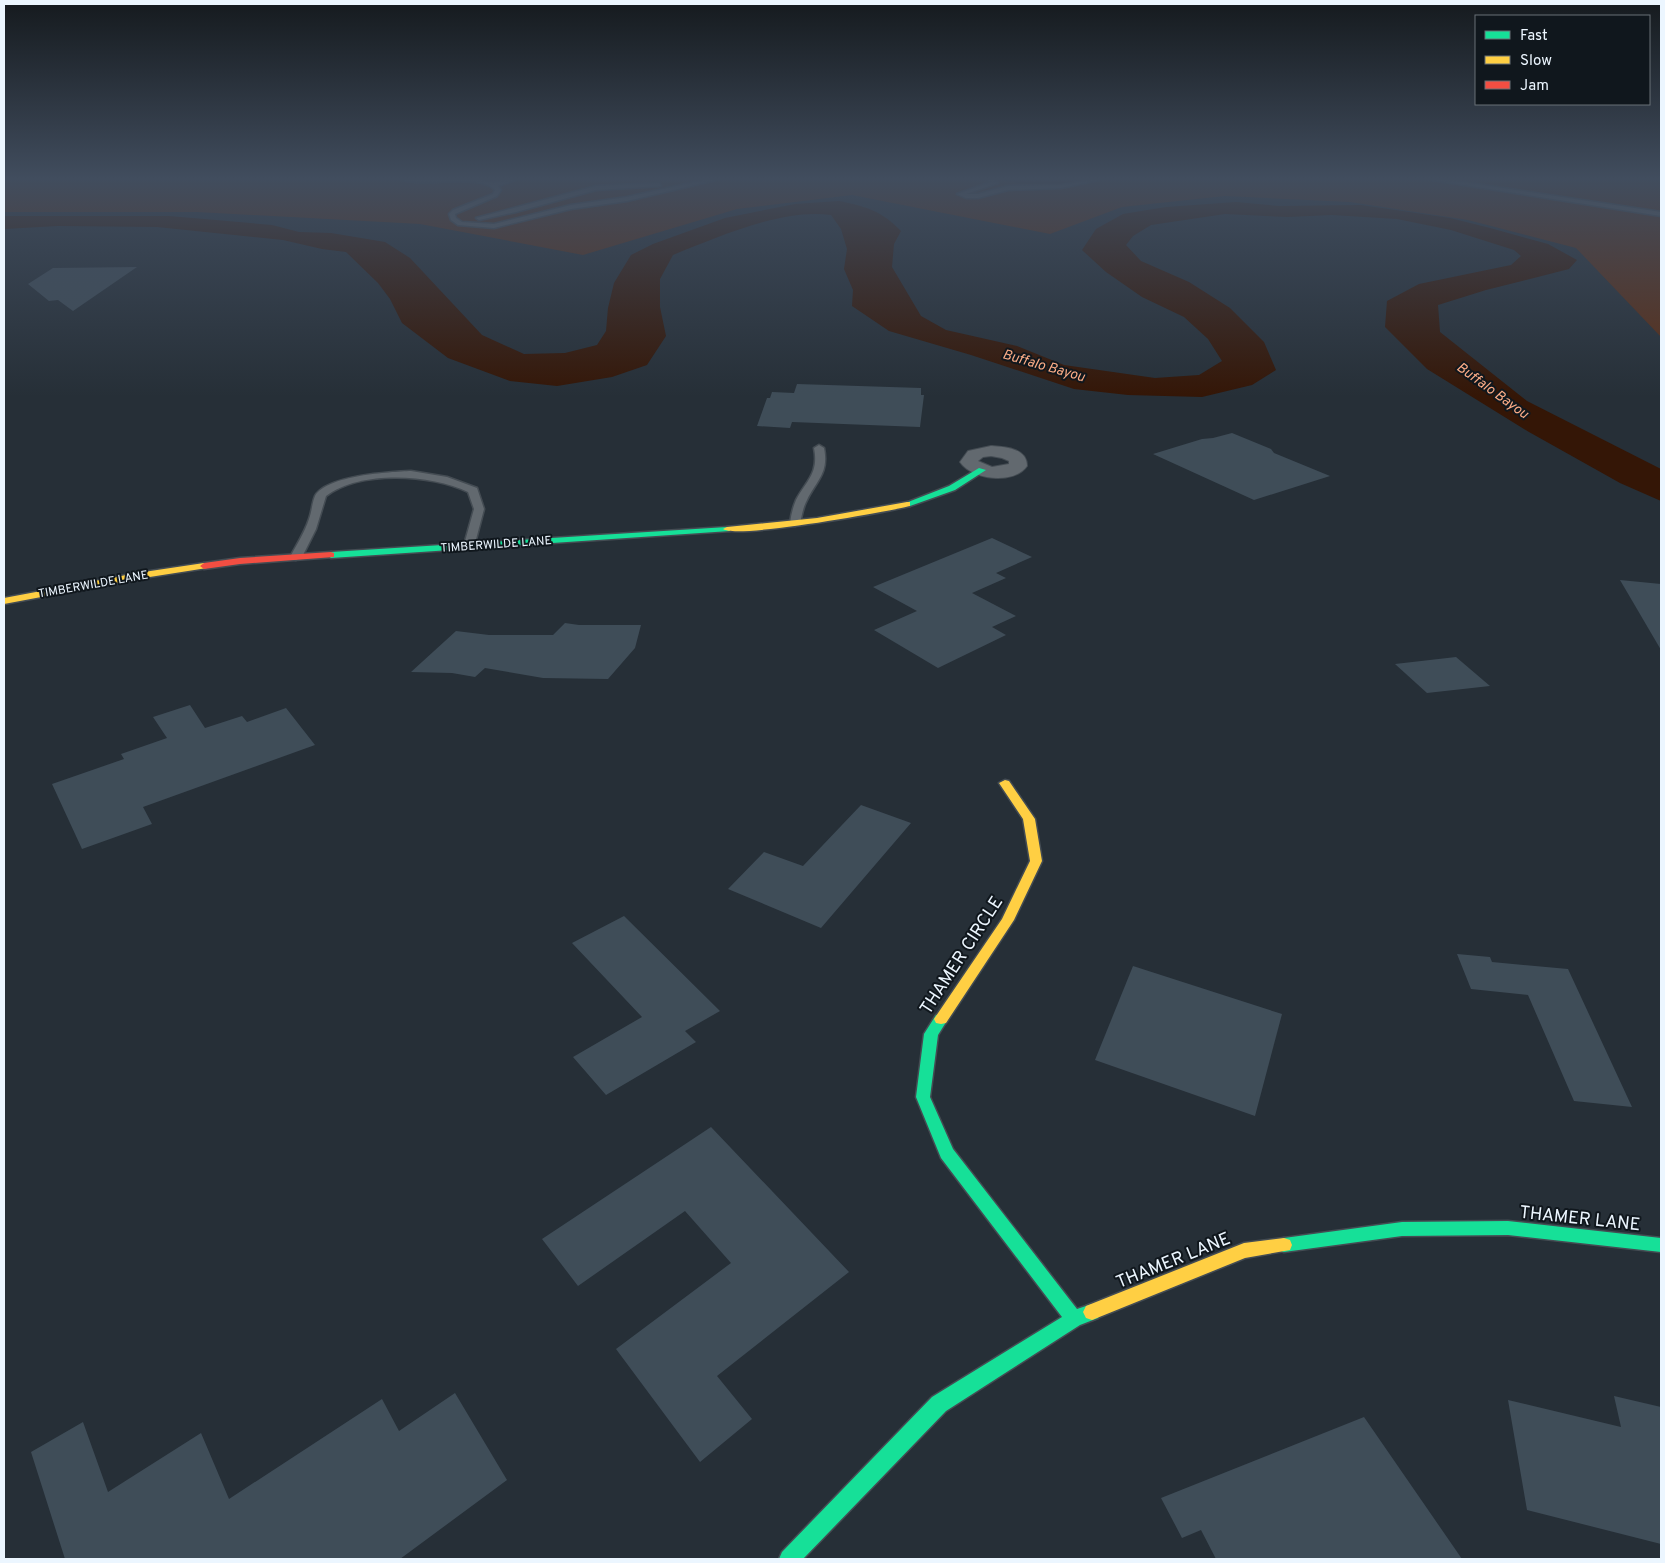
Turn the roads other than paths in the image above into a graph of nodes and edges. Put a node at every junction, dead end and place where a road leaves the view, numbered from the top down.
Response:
1 (819, 448) dead end
2 (982, 470) dead end
3 (795, 523) junction
4 (470, 545) junction
5 (296, 557) junction
6 (4, 601) edge
7 (1005, 783) dead end
8 (1661, 1246) edge
9 (1074, 1319) junction
10 (789, 1559) edge

1 - 3 lane
2 - 3 street, TIMBERWILDE LANE
3 - 4 street, TIMBERWILDE LANE
4 - 5 street, TIMBERWILDE LANE
4 - 5 lane
5 - 6 street, TIMBERWILDE LANE
7 - 9 street, THAMER CIRCLE
8 - 9 street, THAMER LANE
9 - 10 street, THAMER LANE

